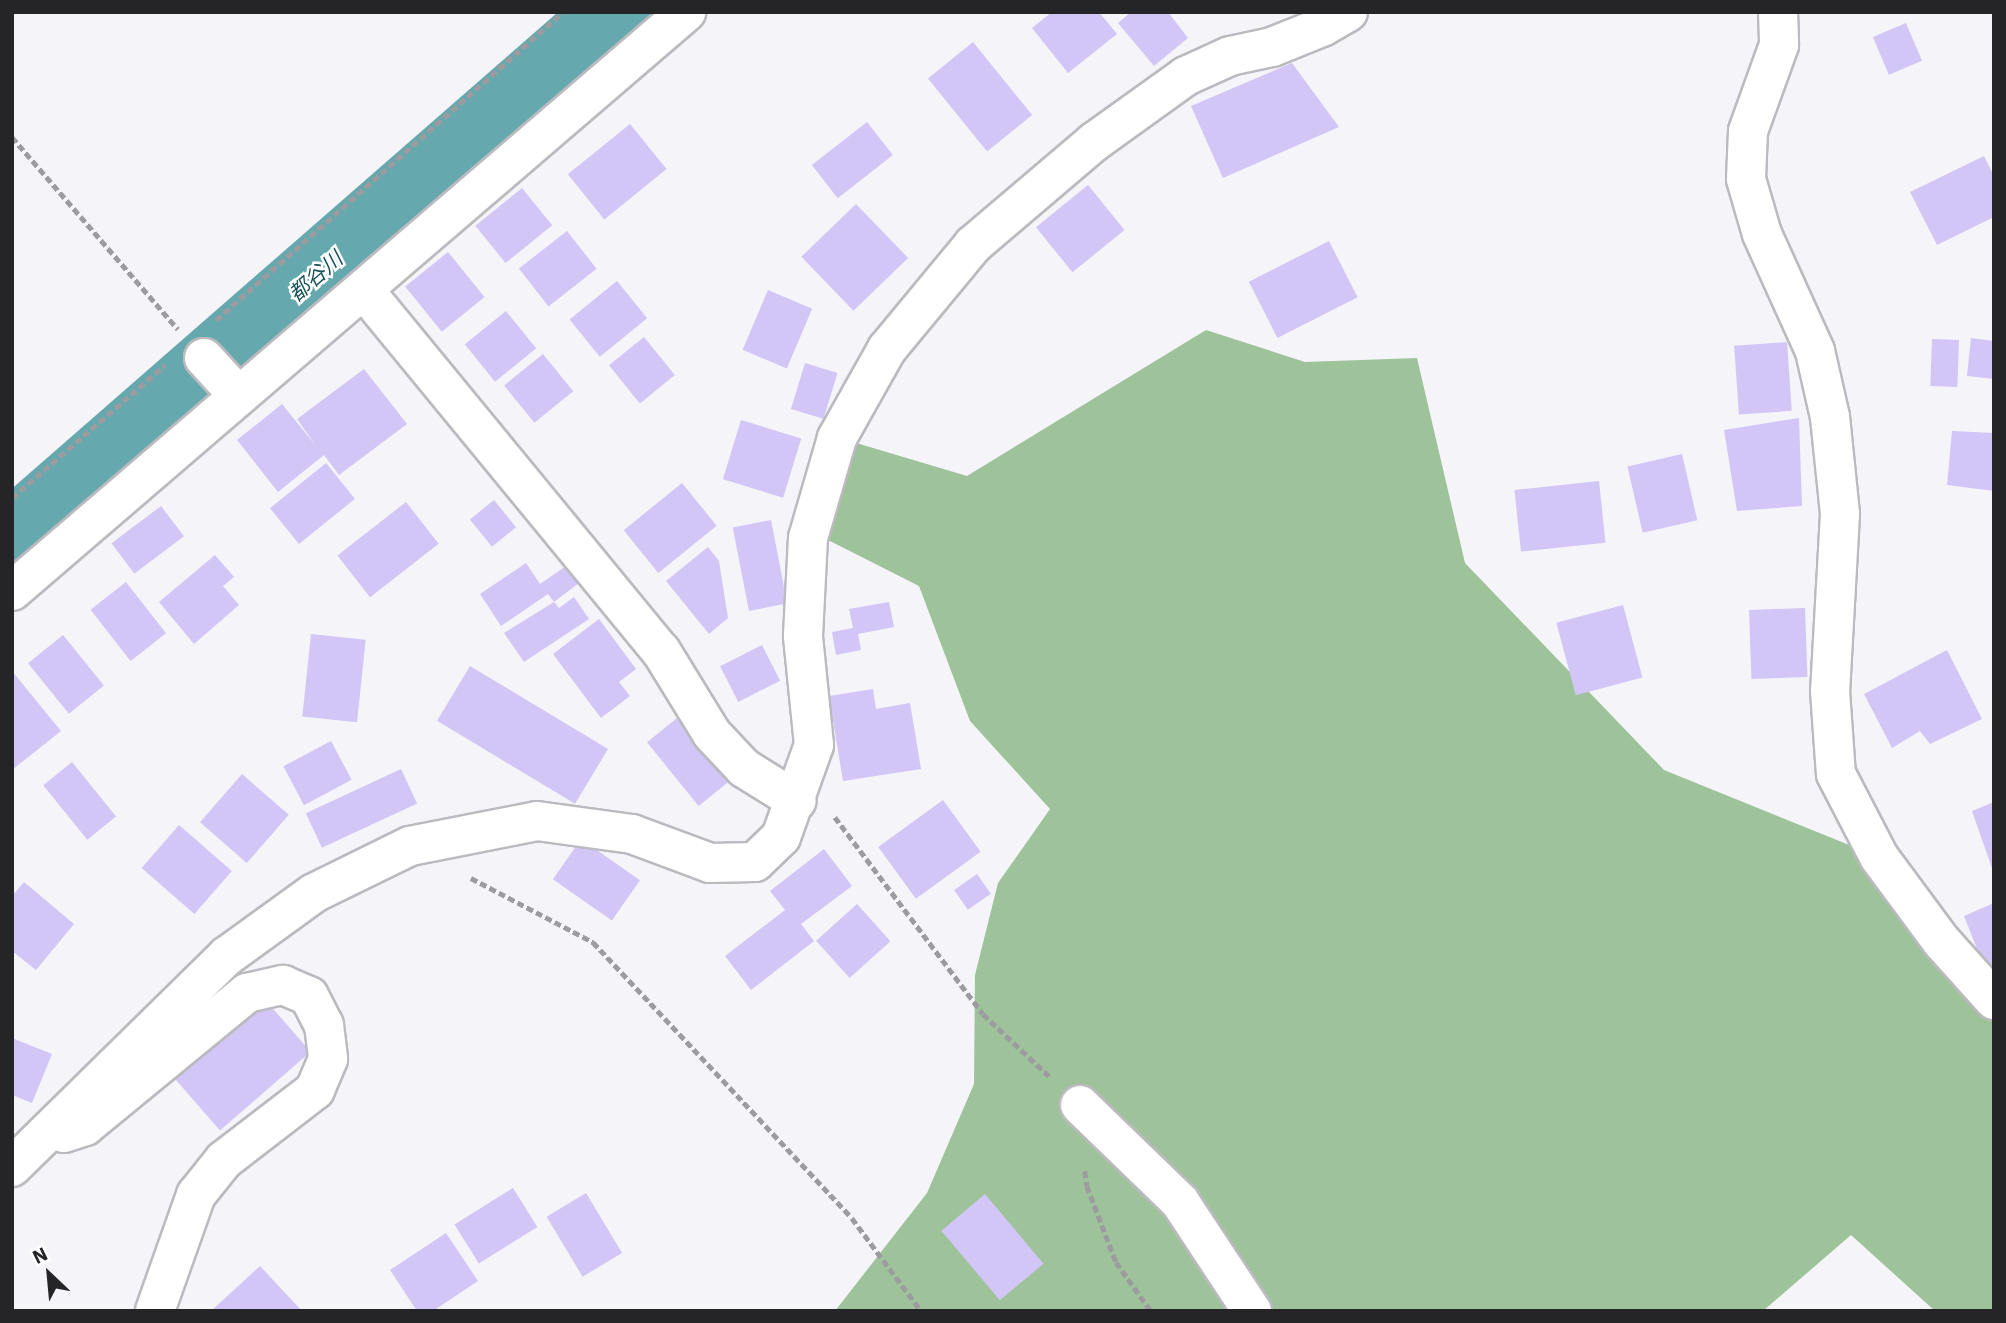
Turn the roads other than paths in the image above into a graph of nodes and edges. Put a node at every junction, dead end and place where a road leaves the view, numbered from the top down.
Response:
1 (686, 12) edge
2 (1348, 12) edge
3 (1778, 12) edge
4 (364, 290) junction
5 (12, 592) edge
6 (797, 802) junction
7 (1994, 1000) edge
8 (1080, 1105) road end
9 (51, 1124) junction
10 (12, 1167) edge
11 (155, 1311) edge
12 (1252, 1311) edge

1 - 4 street
2 - 6 street
3 - 7 street
4 - 5 street
4 - 6 street
6 - 9 street
8 - 12 street
9 - 10 street
9 - 11 street

